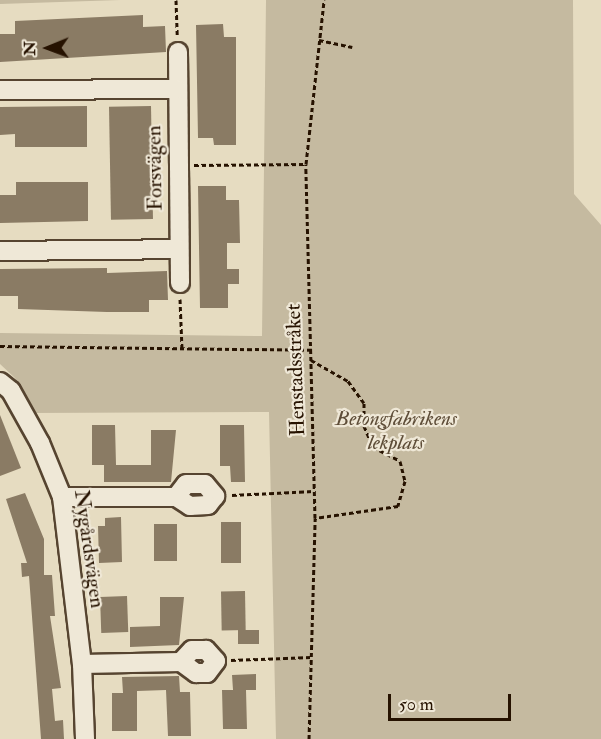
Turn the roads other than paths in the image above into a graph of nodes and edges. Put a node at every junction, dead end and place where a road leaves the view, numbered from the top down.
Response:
1 (178, 52) road end
2 (177, 89) junction
3 (0, 90) edge
4 (179, 249) junction
5 (0, 251) edge
6 (180, 283) road end
7 (0, 382) edge
8 (215, 496) road end
9 (62, 497) junction
10 (216, 661) road end
11 (82, 663) junction
12 (85, 739) edge

1 - 2 street, Forsvägen
2 - 3 street
2 - 4 street, Forsvägen
4 - 5 street
4 - 6 street, Forsvägen
7 - 9 street, Nygårdsvägen
8 - 9 street
9 - 11 street, Nygårdsvägen
10 - 11 street
11 - 12 street, Nygårdsvägen

